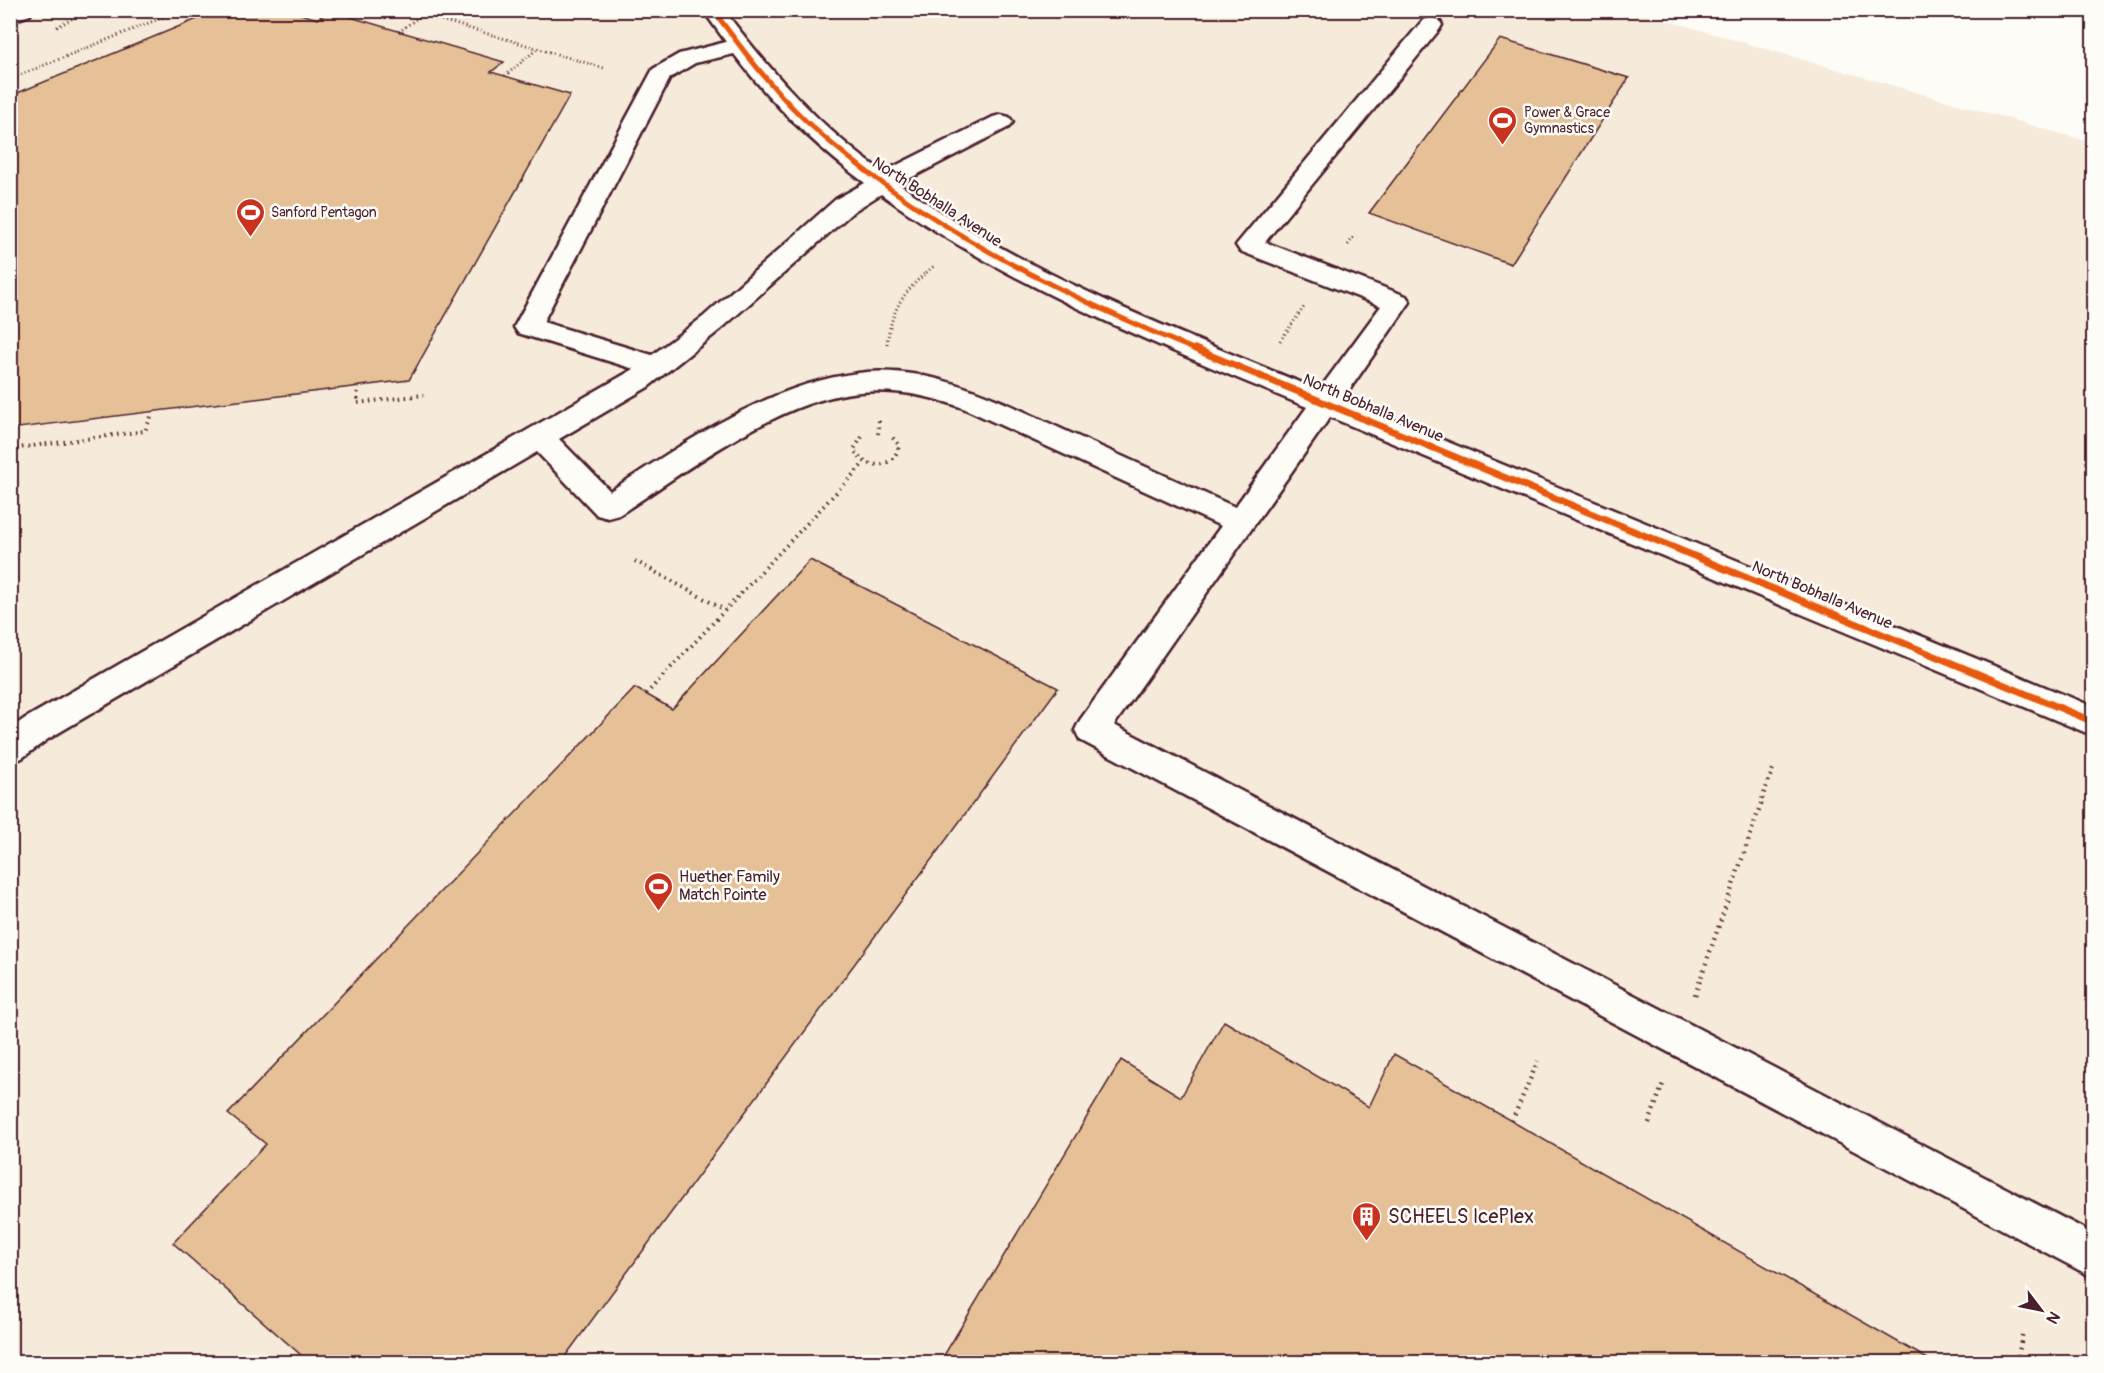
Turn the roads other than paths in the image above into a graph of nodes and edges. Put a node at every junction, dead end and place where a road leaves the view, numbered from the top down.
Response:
1 (22, 10) edge
2 (713, 10) edge
3 (10, 16) edge
4 (1431, 25) dead end
5 (738, 46) junction
6 (1000, 122) dead end
7 (880, 183) junction
8 (656, 366) junction
9 (1324, 402) junction
10 (540, 437) junction
11 (1240, 522) junction
12 (2094, 722) edge
13 (10, 748) edge
14 (2094, 1257) edge

1 - 3 street
2 - 5 street, North Bobhalla Avenue
4 - 9 street
5 - 7 street, North Bobhalla Avenue
5 - 8 street
6 - 7 street
7 - 8 street
7 - 9 street, North Bobhalla Avenue
8 - 10 street
9 - 11 street
9 - 12 street, North Bobhalla Avenue
10 - 11 street
10 - 13 street
11 - 14 street

